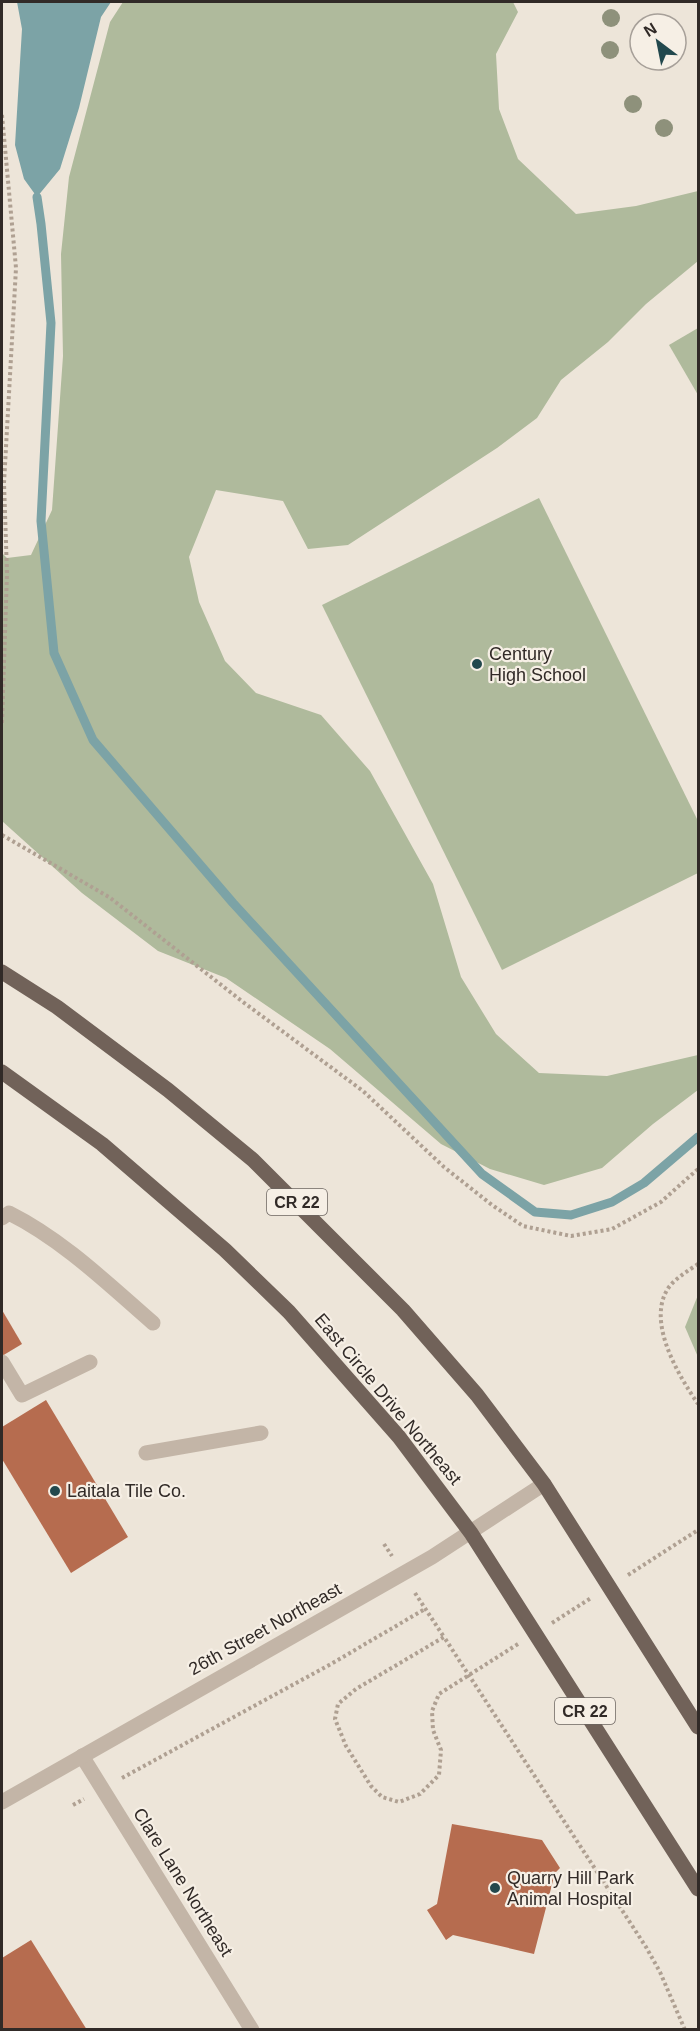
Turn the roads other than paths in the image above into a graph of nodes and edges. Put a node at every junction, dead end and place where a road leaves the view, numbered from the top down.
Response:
1 (2, 972) edge
2 (2, 1072) edge
3 (2, 1218) edge
4 (153, 1323) dead end
5 (2, 1362) edge
6 (90, 1362) dead end
7 (261, 1432) dead end
8 (146, 1453) dead end
9 (544, 1484) junction
10 (471, 1533) junction
11 (699, 1727) edge
12 (82, 1756) junction
13 (2, 1802) edge
14 (699, 1889) edge
15 (252, 2030) edge

1 - 9 main road, CR 22
2 - 10 main road, East Circle Drive Northeast / CR 22
3 - 4 street
5 - 6 street
7 - 8 street
9 - 10 street, 26th Street Northeast
9 - 11 main road, CR 22
10 - 12 street, 26th Street Northeast
10 - 14 main road, East Circle Drive Northeast / CR 22
12 - 13 street, 26th Street Northeast
12 - 15 street, Clare Lane Northeast

